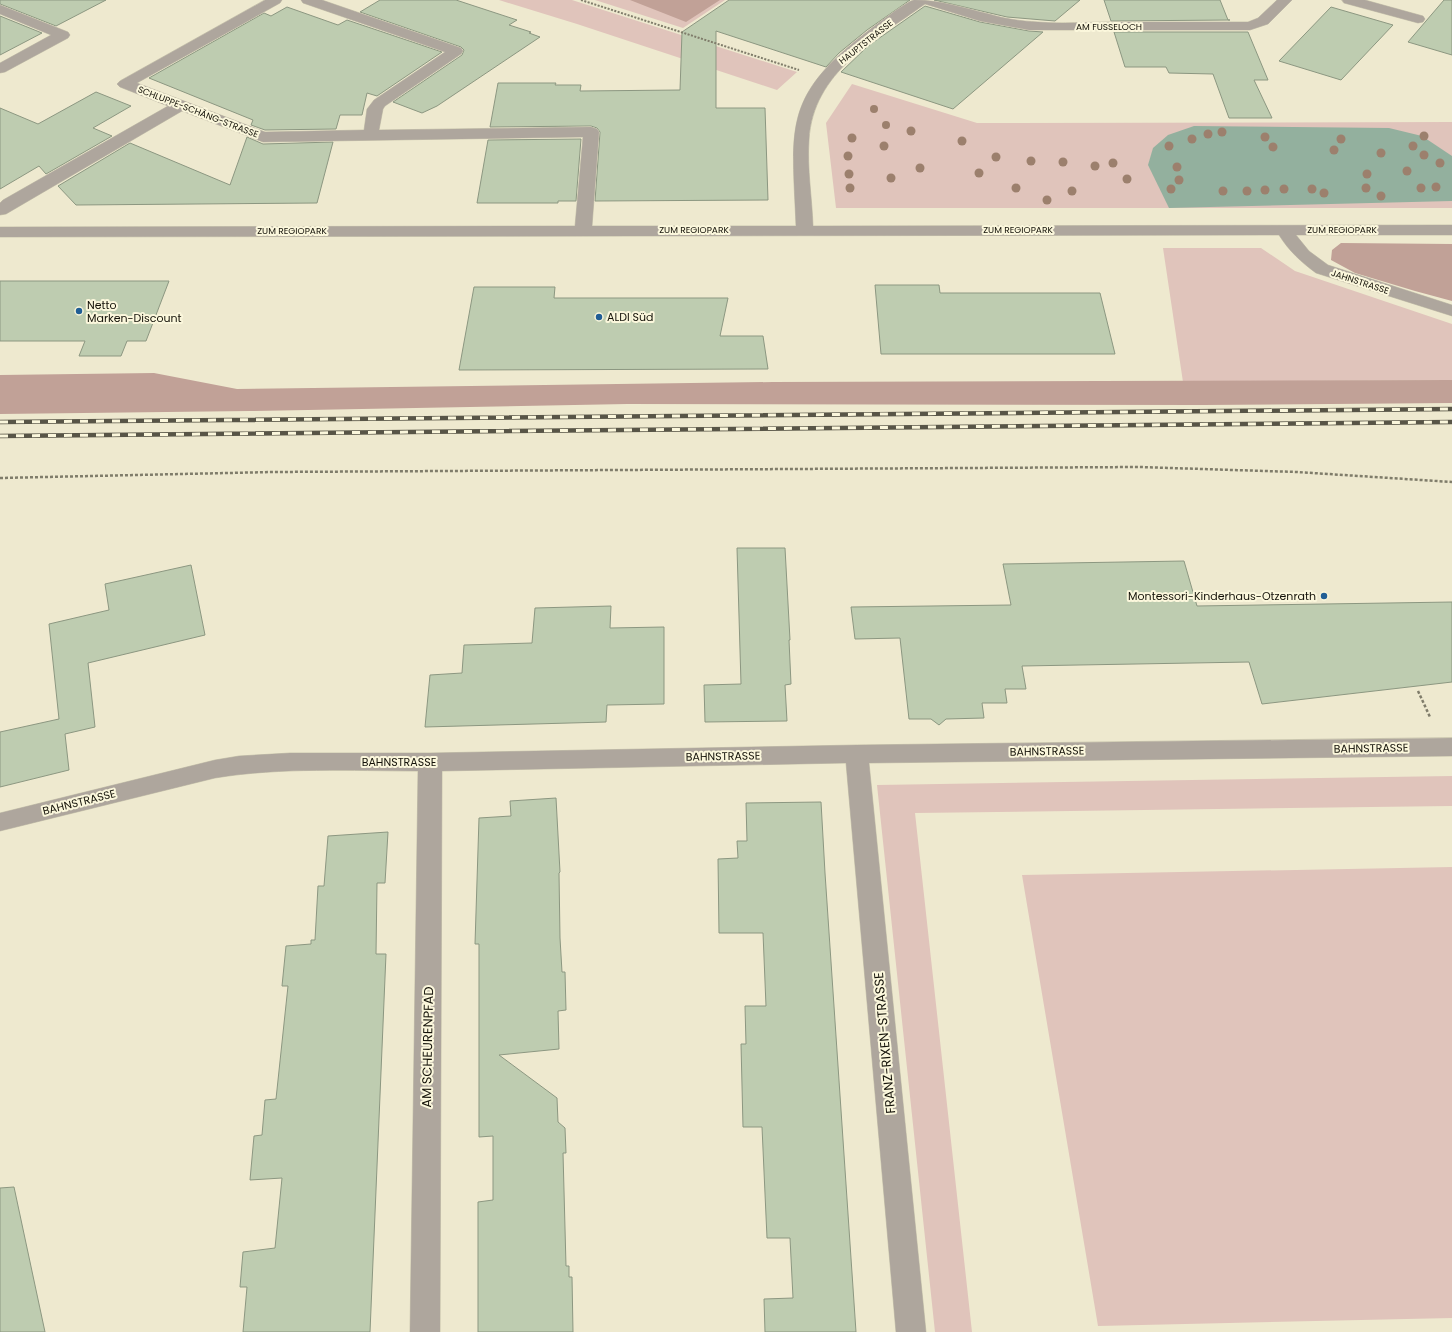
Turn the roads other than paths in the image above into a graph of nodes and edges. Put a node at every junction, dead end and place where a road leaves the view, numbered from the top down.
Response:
1 (275, 0) edge
2 (308, 0) edge
3 (921, 0) edge
4 (927, 0) edge
5 (1285, 0) edge
6 (1349, 0) edge
7 (0, 9) edge
8 (1418, 19) dead end
9 (0, 69) edge
10 (181, 105) junction
11 (371, 134) junction
12 (0, 210) edge
13 (583, 230) junction
14 (805, 230) junction
15 (1284, 230) junction
16 (1452, 230) edge
17 (0, 232) edge
18 (1452, 311) edge
19 (1452, 746) edge
20 (857, 754) junction
21 (430, 762) junction
22 (0, 822) edge
23 (425, 1332) edge
24 (911, 1332) edge

1 - 10 street, SCHLUPPE-SCHÄNG-STRASSE
2 - 11 street
3 - 14 street, HAUPTSTRASSE
4 - 5 street, AM FUSSELOCH
6 - 8 street
7 - 9 street
10 - 11 street, SCHLUPPE-SCHÄNG-STRASSE
10 - 12 street
11 - 13 street, SCHLUPPE-SCHÄNG-STRASSE
13 - 14 street, ZUM REGIOPARK
13 - 17 street, ZUM REGIOPARK
14 - 15 street, ZUM REGIOPARK
15 - 16 street, ZUM REGIOPARK
15 - 18 street, JAHNSTRASSE
19 - 20 street, BAHNSTRASSE
20 - 21 street, BAHNSTRASSE
20 - 24 street, FRANZ-RIXEN-STRASSE
21 - 22 street, BAHNSTRASSE
21 - 23 street, AM SCHEURENPFAD

